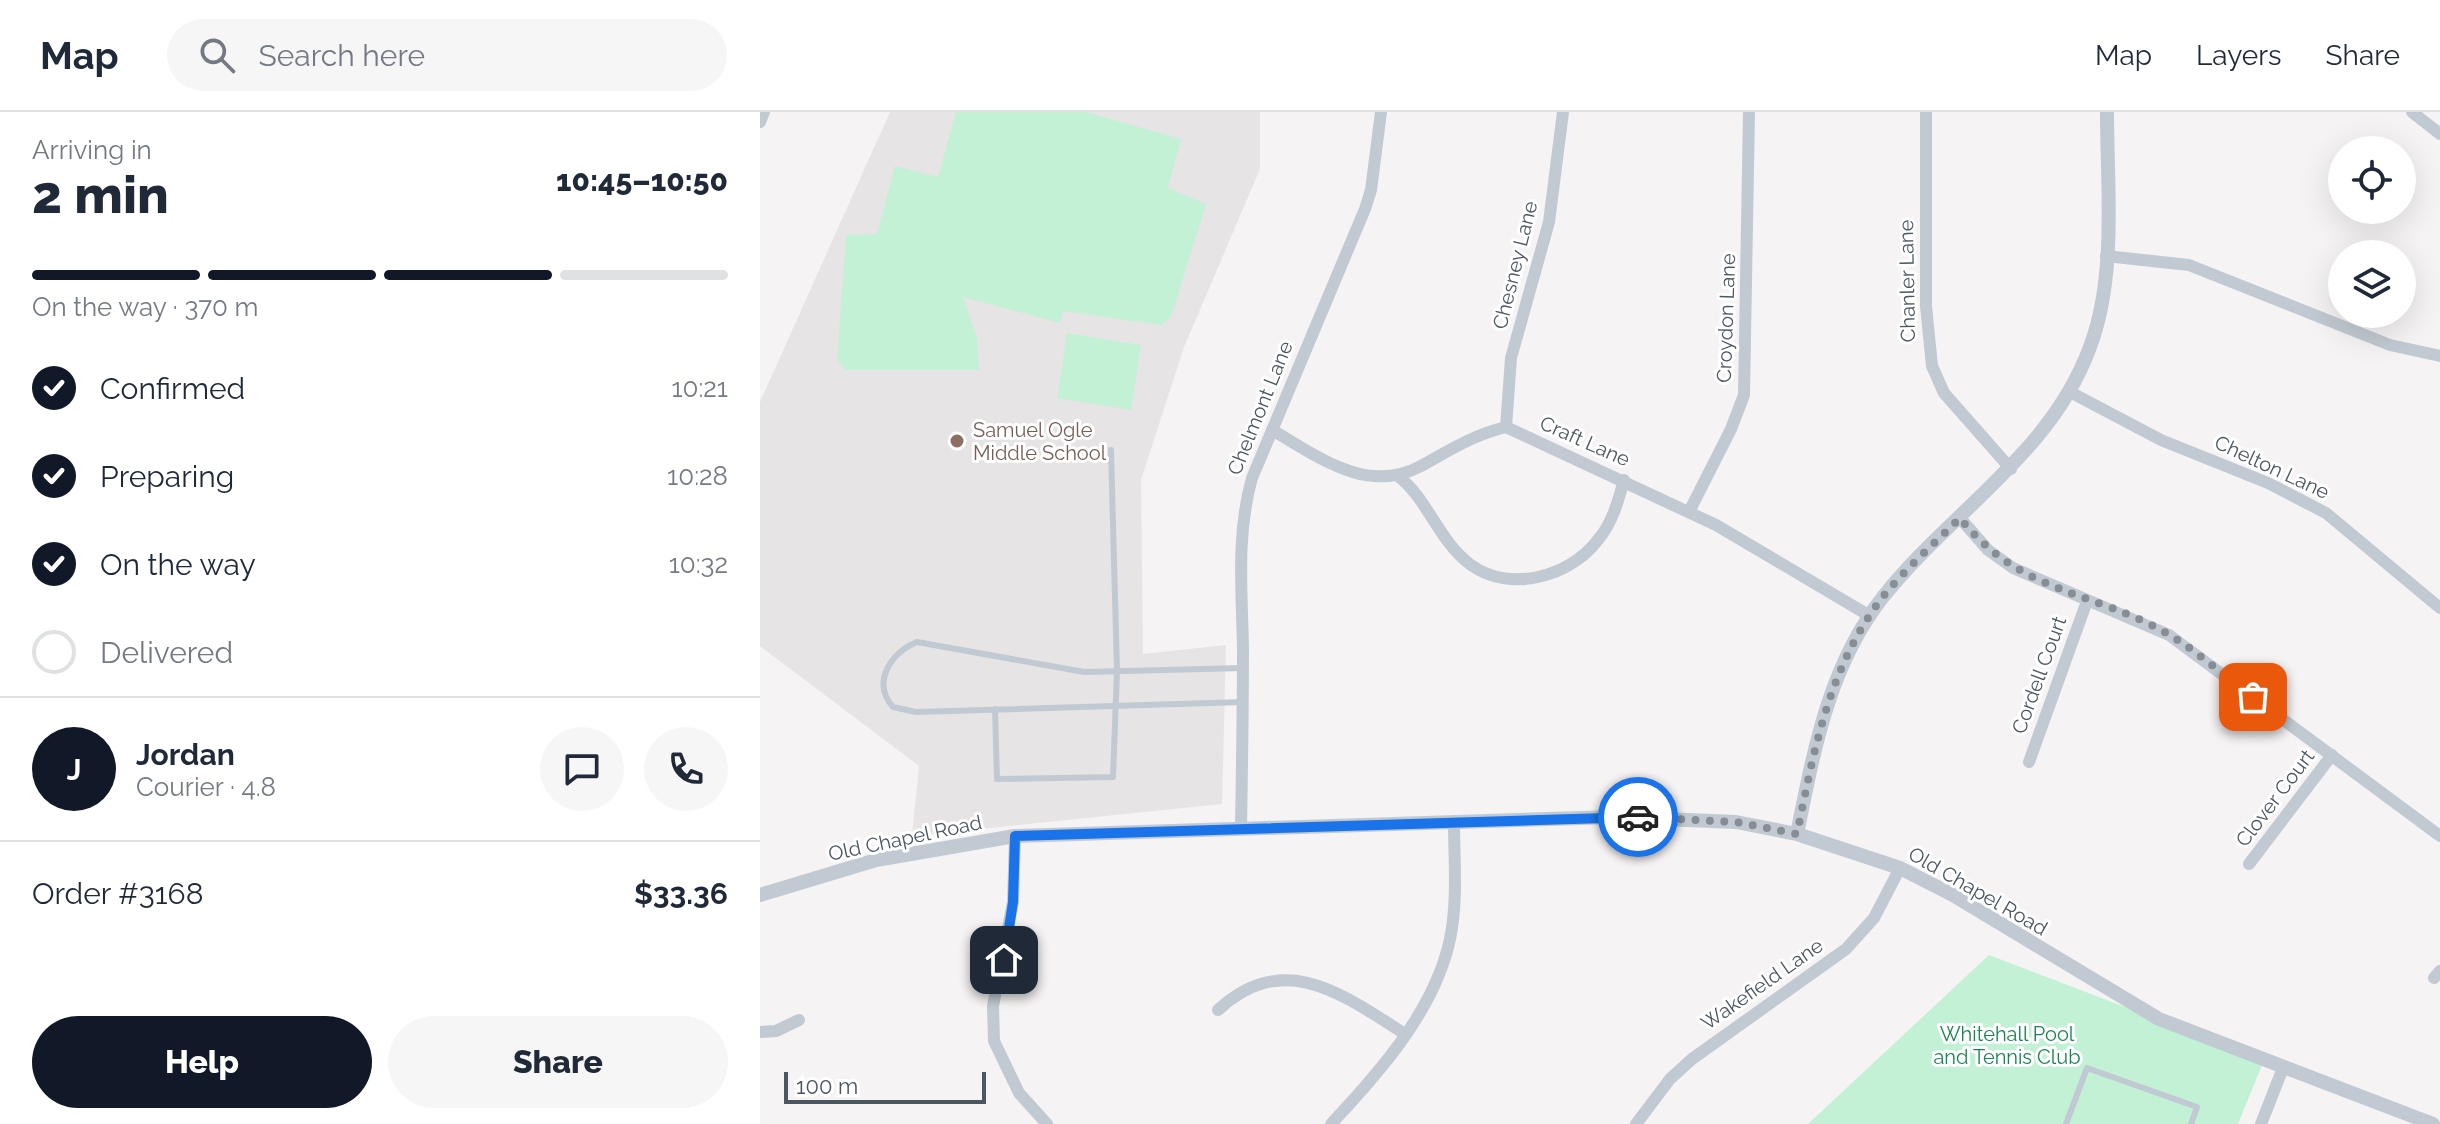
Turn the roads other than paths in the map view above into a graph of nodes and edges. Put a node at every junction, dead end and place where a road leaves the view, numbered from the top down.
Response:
1 (764, 112) edge
2 (1381, 112) edge
3 (1563, 112) edge
4 (1749, 112) edge
5 (1926, 112) edge
6 (2107, 112) edge
7 (2412, 112) edge
8 (760, 122) edge
9 (2440, 134) edge
10 (2106, 256) junction
11 (2440, 356) edge
12 (2070, 392) junction
13 (1506, 427) junction
14 (1272, 430) junction
15 (1111, 450) dead end
16 (2011, 469) junction
17 (1398, 476) junction
18 (1624, 480) junction
19 (1689, 512) junction
20 (1960, 518) junction
21 (2087, 601) junction
22 (2440, 608) edge
23 (1870, 616) junction
24 (1243, 668) junction
25 (1117, 671) junction
26 (1243, 702) junction
27 (1116, 703) junction
28 (995, 709) junction
29 (2332, 755) junction
30 (2029, 762) dead end
31 (1454, 821) junction
32 (1241, 828) junction
33 (1797, 834) junction
34 (1015, 836) junction
35 (2440, 836) edge
36 (2249, 864) dead end
37 (1900, 868) junction
38 (760, 895) edge
39 (1218, 1010) dead end
40 (799, 1020) dead end
41 (760, 1032) edge
42 (1405, 1034) junction
43 (2283, 1068) junction
44 (1047, 1124) edge
45 (1331, 1124) edge
46 (1636, 1124) edge
47 (2066, 1124) edge
48 (2191, 1124) edge
49 (2261, 1124) edge
50 (2433, 1124) edge

1 - 8 street
2 - 14 street, Chelmont Lane
3 - 13 street, Chesney Lane
4 - 19 street, Croydon Lane
5 - 16 street, Chanler Lane
6 - 10 street
7 - 9 street
10 - 11 street
10 - 12 street
12 - 16 street
12 - 22 street, Chelton Lane
13 - 17 street
13 - 18 street, Craft Lane
14 - 17 street
14 - 24 street, Chelmont Lane
15 - 25 lane
16 - 20 street
17 - 18 street
18 - 19 street, Craft Lane
19 - 23 street, Craft Lane
20 - 21 street
20 - 23 street
21 - 29 street
21 - 30 street, Cordell Court
23 - 33 street
24 - 25 lane
24 - 26 street, Chelmont Lane
25 - 27 lane
25 - 28 lane
26 - 27 lane
26 - 32 street, Chelmont Lane
27 - 28 lane
27 - 28 lane
29 - 35 street
29 - 36 street, Clover Court
31 - 32 street, Old Chapel Road
31 - 33 street, Old Chapel Road
31 - 42 street
32 - 34 street, Old Chapel Road
33 - 37 street, Old Chapel Road
34 - 38 street, Old Chapel Road
34 - 44 street
37 - 43 street, Old Chapel Road
37 - 46 street, Wakefield Lane
39 - 42 street
40 - 41 street
42 - 45 street
43 - 49 street
43 - 50 street, Old Chapel Road
47 - 48 lane

